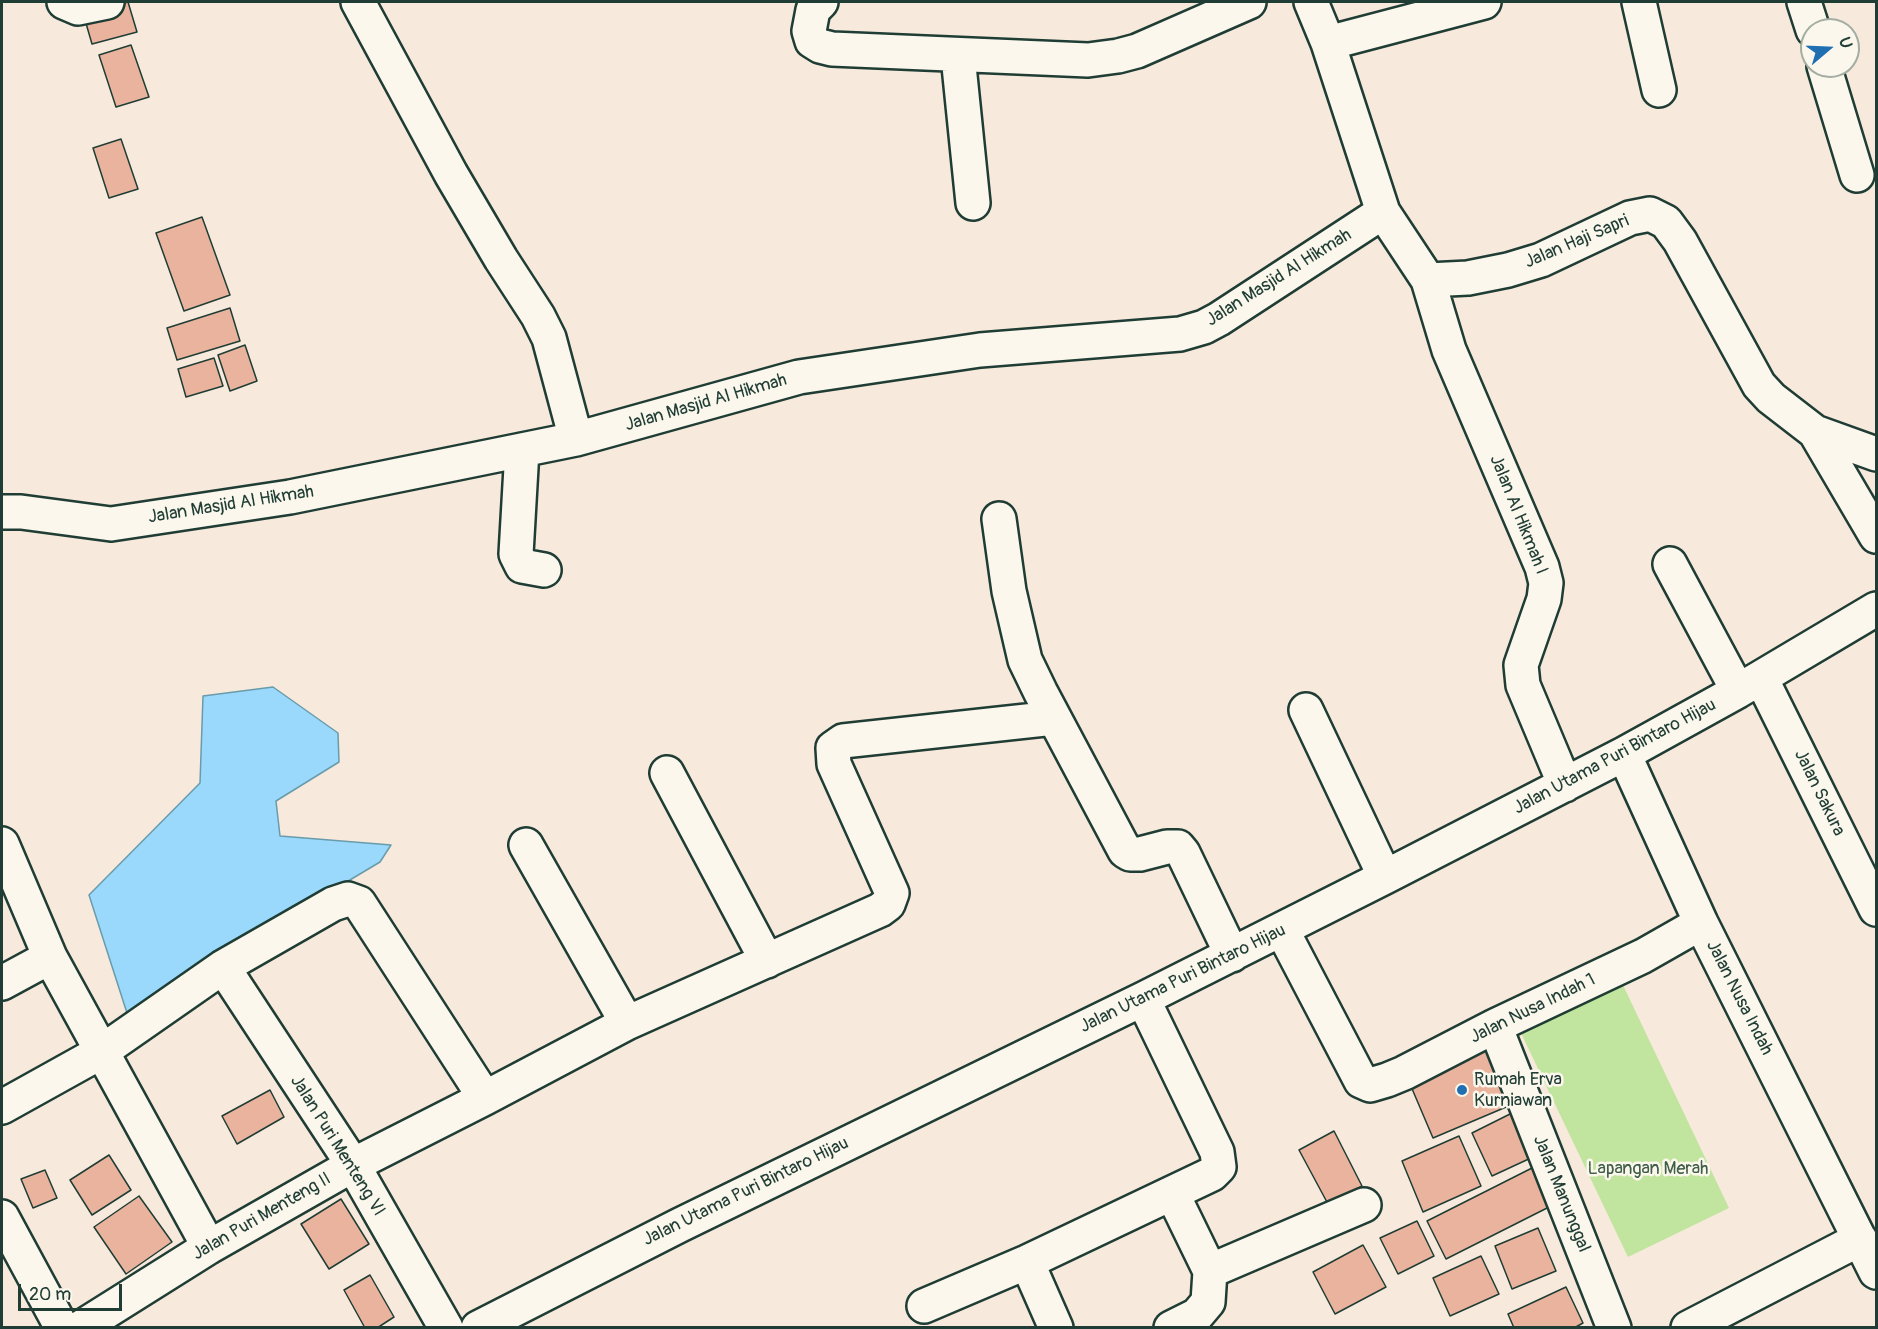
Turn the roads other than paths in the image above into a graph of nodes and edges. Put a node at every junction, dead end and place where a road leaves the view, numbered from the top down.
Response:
1 (64, 2) edge
2 (107, 2) edge
3 (358, 2) edge
4 (821, 2) edge
5 (1249, 2) edge
6 (1311, 2) edge
7 (1484, 2) edge
8 (1639, 2) edge
9 (1804, 2) edge
10 (1809, 18) edge
11 (1328, 43) junction
12 (958, 56) junction
13 (1828, 78) edge
14 (1659, 90) dead end
15 (1857, 176) dead end
16 (973, 203) dead end
17 (1383, 212) junction
18 (1428, 280) junction
19 (1815, 432) junction
20 (576, 439) junction
21 (1875, 449) edge
22 (522, 450) junction
23 (2, 512) edge
24 (999, 519) dead end
25 (1876, 536) edge
26 (1670, 564) dead end
27 (544, 570) dead end
28 (1876, 609) edge
29 (1750, 685) junction
30 (1306, 710) dead end
31 (1054, 718) junction
32 (1624, 754) junction
33 (667, 773) dead end
34 (1565, 785) junction
35 (2, 844) edge
36 (526, 845) dead end
37 (1385, 877) junction
38 (1876, 909) edge
39 (1701, 923) junction
40 (1282, 930) junction
41 (1232, 955) junction
42 (50, 957) junction
43 (768, 962) junction
44 (223, 967) junction
45 (2, 983) edge
46 (1143, 999) junction
47 (627, 1023) junction
48 (1495, 1026) junction
49 (101, 1052) junction
50 (485, 1098) junction
51 (2, 1107) edge
52 (353, 1165) junction
53 (1172, 1193) junction
54 (1364, 1205) dead end
55 (2, 1217) edge
56 (209, 1247) junction
57 (1871, 1257) edge
58 (1027, 1262) junction
59 (1210, 1271) junction
60 (924, 1306) dead end
61 (1728, 1318) edge
62 (62, 1328) edge
63 (80, 1328) edge
64 (446, 1328) edge
65 (478, 1328) edge
66 (1056, 1328) edge
67 (1171, 1328) edge
68 (1614, 1328) edge
69 (1688, 1328) edge

1 - 2 street
3 - 20 street
4 - 12 street
5 - 12 street
6 - 11 street
7 - 11 street
8 - 14 street
9 - 10 street
11 - 17 street
12 - 16 street
13 - 15 street
17 - 18 street
17 - 20 street, Jalan Masjid Al Hikmah
18 - 19 street, Jalan Haji Sapri
18 - 34 street, Jalan Al Hikmah I
19 - 21 street, Jalan Haji Sapri
19 - 25 street
20 - 22 street, Jalan Masjid Al Hikmah
22 - 23 street, Jalan Masjid Al Hikmah
22 - 27 street
24 - 31 street
26 - 29 street, Jalan Sakura
28 - 29 street, Jalan Utama Puri Bintaro Hijau
29 - 32 street, Jalan Utama Puri Bintaro Hijau
29 - 38 street, Jalan Sakura
30 - 37 street
31 - 41 street
31 - 43 street, Jalan Puri Menteng II
32 - 34 street, Jalan Utama Puri Bintaro Hijau
32 - 39 street, Jalan Nusa Indah
33 - 43 street
34 - 37 street, Jalan Utama Puri Bintaro Hijau
35 - 42 street
36 - 47 street
37 - 40 street, Jalan Utama Puri Bintaro Hijau
39 - 48 street, Jalan Nusa Indah 1
39 - 57 street, Jalan Nusa Indah
40 - 41 street, Jalan Utama Puri Bintaro Hijau
40 - 48 street, Jalan Nusa Indah 1
41 - 46 street, Jalan Utama Puri Bintaro Hijau
42 - 45 street
42 - 49 street
43 - 47 street, Jalan Puri Menteng II
44 - 49 street
44 - 50 street
44 - 52 street, Jalan Puri Menteng VI
46 - 53 street
46 - 65 street, Jalan Utama Puri Bintaro Hijau
47 - 50 street, Jalan Puri Menteng II
48 - 68 street, Jalan Manunggal
49 - 51 street
49 - 56 street
50 - 52 street, Jalan Puri Menteng II
52 - 56 street, Jalan Puri Menteng II
52 - 64 street, Jalan Puri Menteng VI
53 - 58 street
53 - 59 street
54 - 59 street
55 - 62 street
56 - 63 street, Jalan Puri Menteng II
57 - 61 street, Jalan Nusa Indah
58 - 60 street
58 - 66 street
59 - 67 street
61 - 69 street, Jalan Nusa Indah

